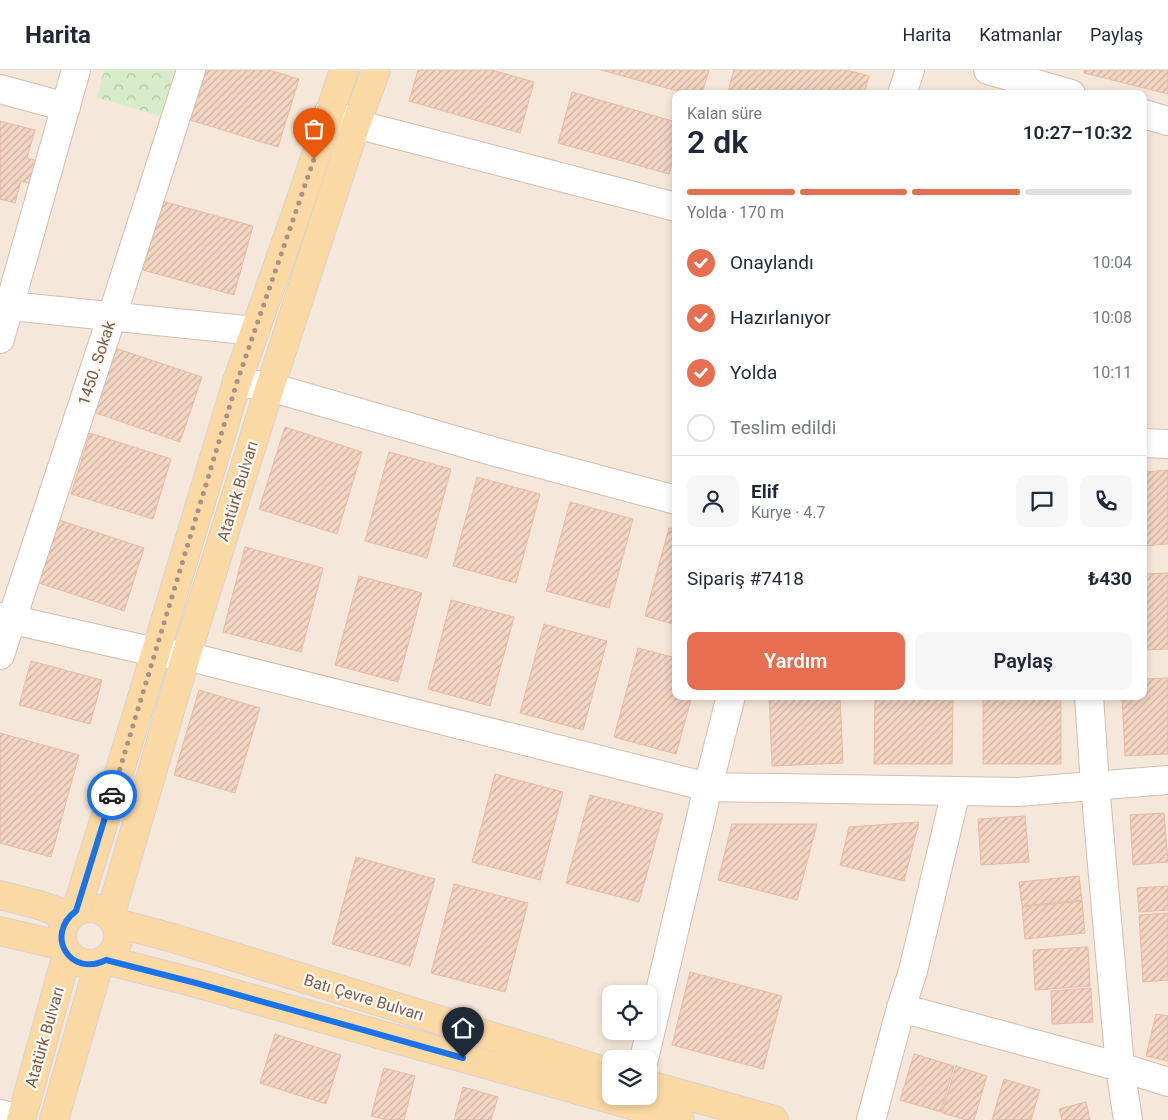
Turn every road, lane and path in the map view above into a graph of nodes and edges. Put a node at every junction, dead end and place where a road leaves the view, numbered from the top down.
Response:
1 (76, 70) edge
2 (191, 70) edge
3 (344, 70) edge
4 (376, 70) edge
5 (910, 70) edge
6 (988, 70) edge
7 (0, 89) edge
8 (903, 90) edge
9 (1058, 90) edge
10 (66, 107) junction
11 (329, 112) junction
12 (1147, 115) edge
13 (1168, 121) edge
14 (356, 124) junction
15 (672, 206) edge
16 (5, 306) edge
17 (112, 316) junction
18 (255, 331) junction
19 (0, 339) edge
20 (237, 382) junction
21 (270, 387) junction
22 (1147, 443) edge
23 (1168, 444) edge
24 (672, 499) edge
25 (5, 619) edge
26 (155, 652) junction
27 (0, 655) edge
28 (186, 656) junction
29 (730, 700) edge
30 (1089, 700) edge
31 (1168, 780) edge
32 (1095, 785) junction
33 (708, 787) junction
34 (956, 791) junction
35 (0, 895) edge
36 (73, 914) junction
37 (113, 920) junction
38 (0, 931) edge
39 (65, 950) junction
40 (103, 962) junction
41 (901, 1008) junction
42 (646, 1050) edge
43 (1120, 1067) junction
44 (602, 1071) edge
45 (1168, 1082) edge
46 (602, 1092) edge
47 (645, 1105) edge
48 (657, 1105) edge
49 (0, 1114) edge
50 (21, 1120) edge
51 (54, 1120) edge
52 (680, 1120) edge
53 (774, 1120) edge
54 (871, 1120) edge
55 (1128, 1120) edge

1 - 10 street
2 - 17 street, 1450. Sokak
3 - 11 main road, Atatürk Bulvarı
4 - 14 main road, Atatürk Bulvarı
5 - 8 street
6 - 9 street
7 - 10 street
10 - 16 street
11 - 14 street
11 - 18 main road, Atatürk Bulvarı
12 - 13 street
14 - 15 street
14 - 21 main road, Atatürk Bulvarı
16 - 17 street
16 - 19 street
17 - 18 street
17 - 25 street, 1450. Sokak
18 - 20 main road, Atatürk Bulvarı
20 - 21 street
20 - 26 main road, Atatürk Bulvarı
21 - 24 street
21 - 28 main road, Atatürk Bulvarı
22 - 23 street
25 - 26 street
25 - 27 street, 1450. Sokak
26 - 28 street
26 - 36 main road, Atatürk Bulvarı
28 - 33 street
28 - 37 main road, Atatürk Bulvarı
29 - 33 street
30 - 32 street
31 - 32 street
32 - 34 street
32 - 43 street
33 - 34 street
33 - 42 street
34 - 41 street
35 - 36 main road
36 - 37 main road
36 - 39 main road
37 - 40 main road
37 - 44 main road, Batı Çevre Bulvarı
38 - 39 main road
39 - 40 main road
39 - 50 main road, Atatürk Bulvarı
40 - 46 main road, Batı Çevre Bulvarı
40 - 51 main road, Atatürk Bulvarı
41 - 43 street
41 - 54 street
43 - 45 street
43 - 55 street
47 - 52 main road, Batı Çevre Bulvarı
48 - 53 main road, Batı Çevre Bulvarı
49 - 50 street

